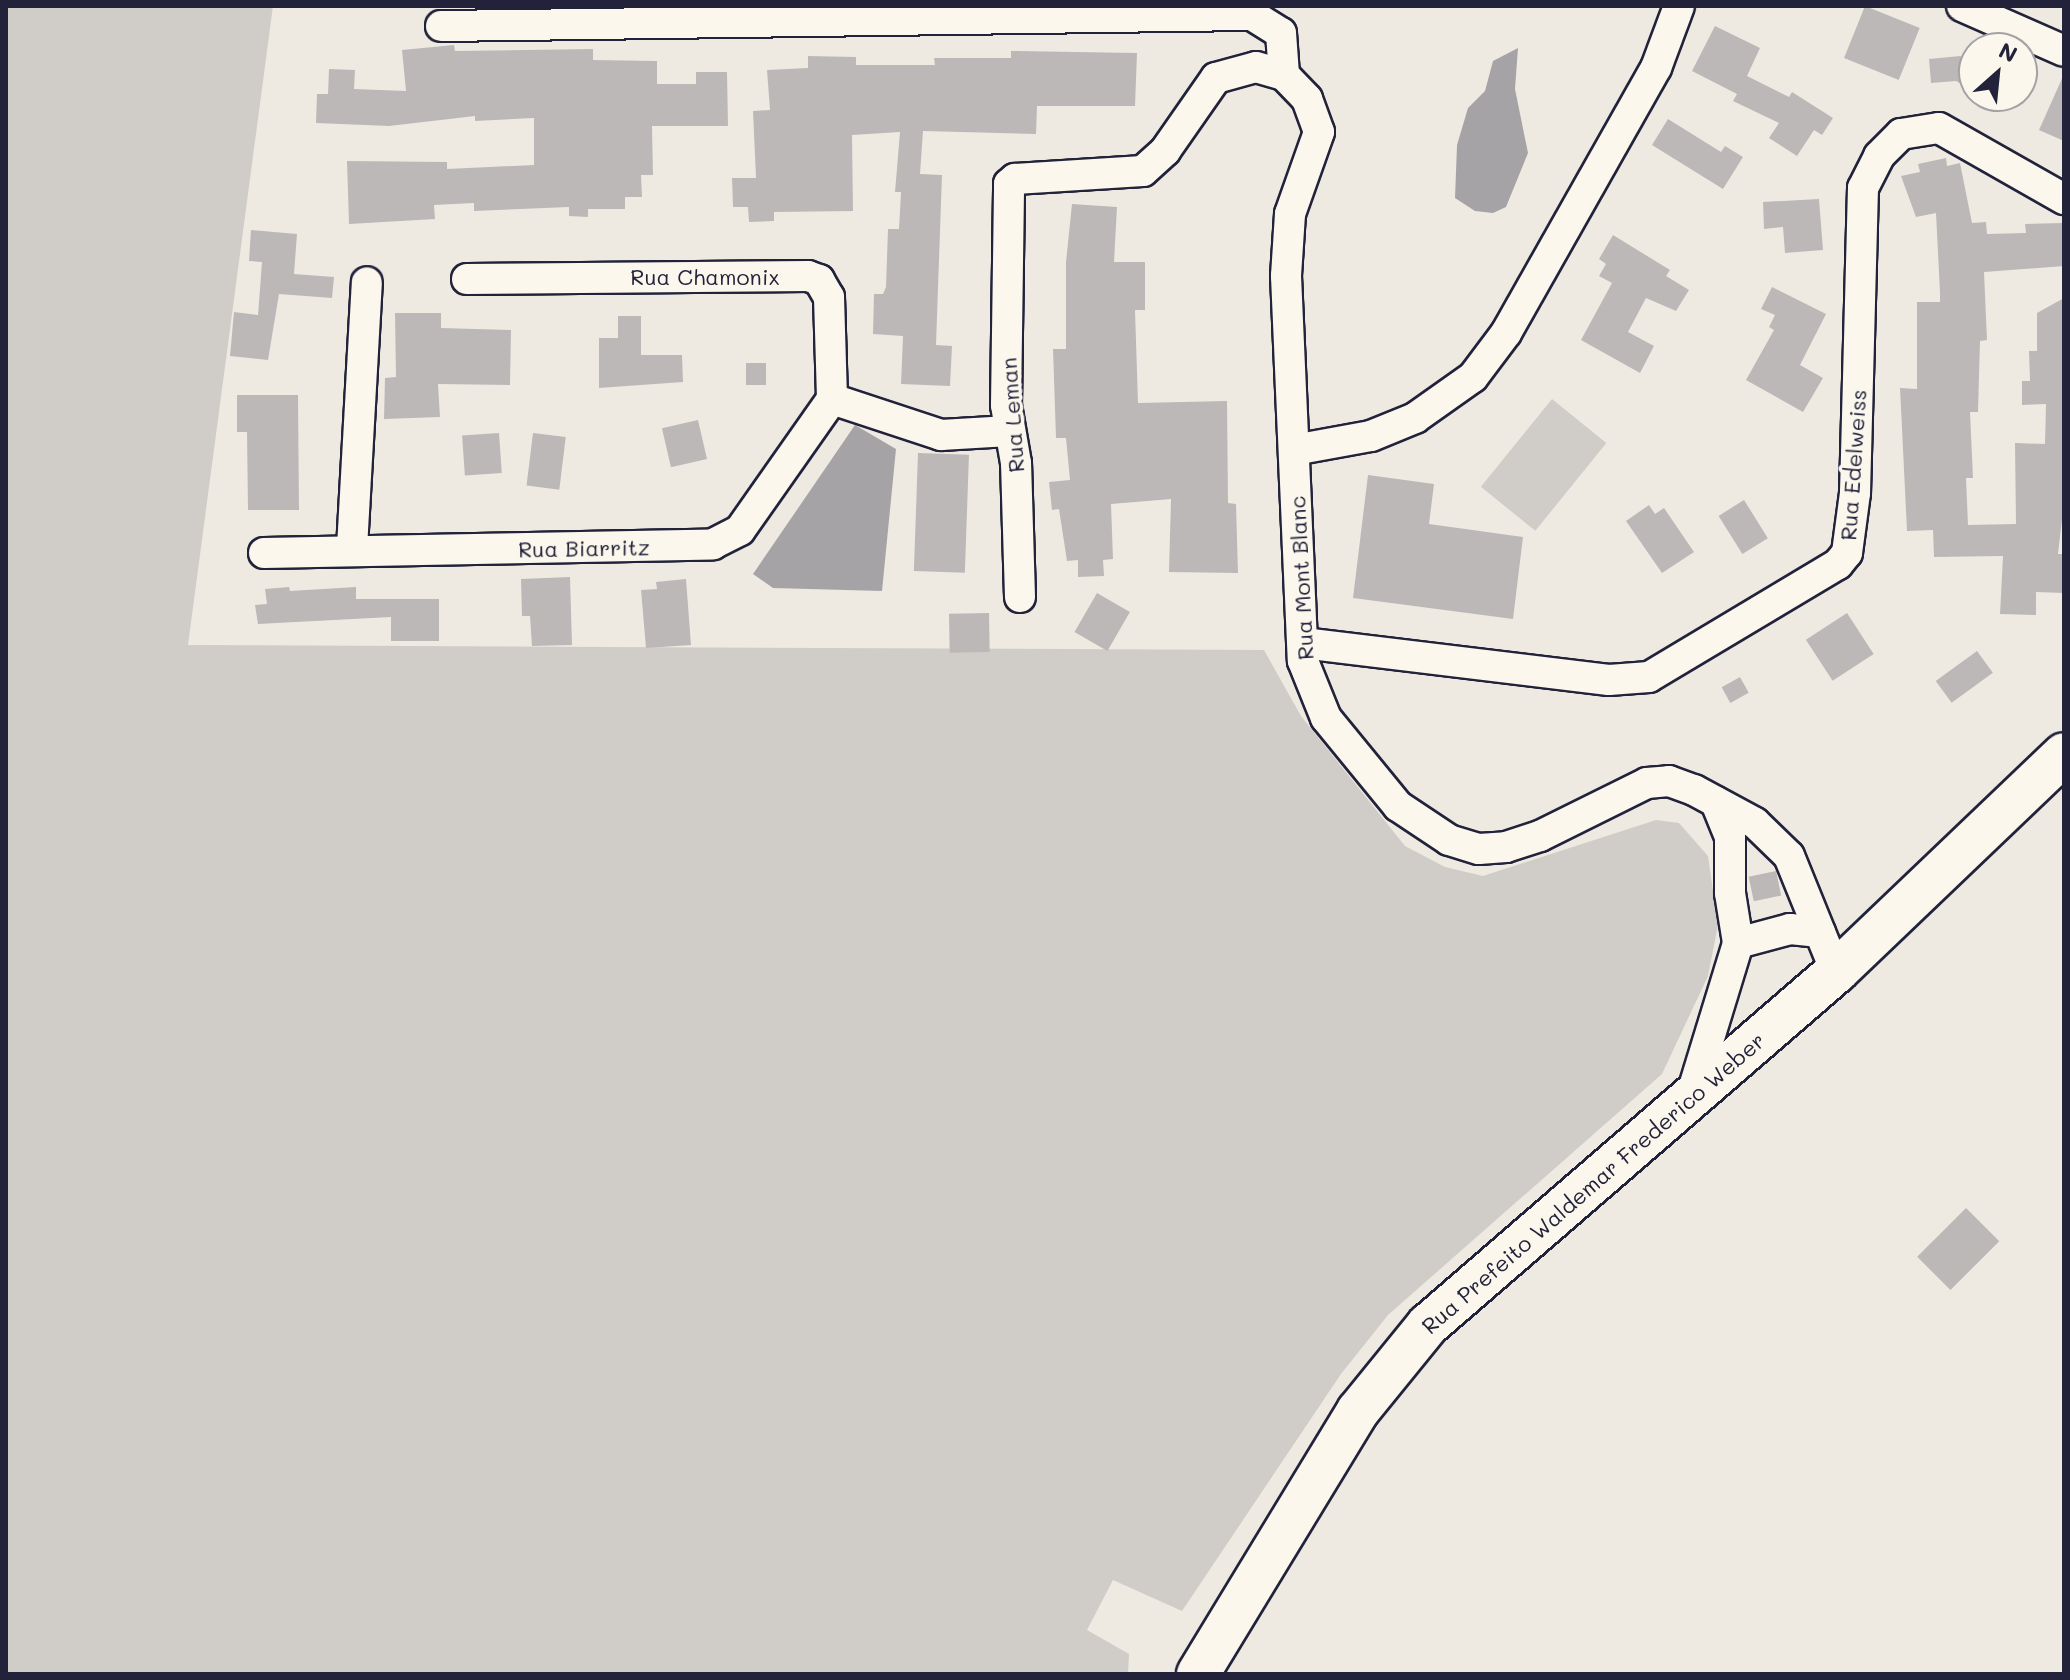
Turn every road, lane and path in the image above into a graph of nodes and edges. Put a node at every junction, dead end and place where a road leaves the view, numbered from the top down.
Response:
1 (1679, 6) edge
2 (1962, 6) edge
3 (528, 16) edge
4 (441, 26) dead end
5 (2064, 51) edge
6 (1284, 75) junction
7 (2064, 199) edge
8 (467, 279) dead end
9 (367, 282) dead end
10 (832, 399) junction
11 (1009, 431) junction
12 (1294, 450) junction
13 (352, 548) junction
14 (264, 553) dead end
15 (1020, 597) dead end
16 (1303, 643) junction
17 (2064, 754) edge
18 (1716, 802) junction
19 (1820, 932) junction
20 (1738, 943) junction
21 (1836, 972) junction
22 (1691, 1098) junction
23 (1198, 1674) edge

1 - 12 street
2 - 5 street
3 - 4 street
3 - 6 street
6 - 11 street, Rua Leman
6 - 12 street, Rua Mont Blanc
7 - 16 street, Rua Edelweiss
8 - 10 street, Rua Chamonix
9 - 13 street
10 - 11 street
10 - 13 street, Rua Biarritz
11 - 15 street, Rua Leman
12 - 16 street, Rua Mont Blanc
13 - 14 street, Rua Biarritz
16 - 18 street, Rua Mont Blanc
17 - 21 main road, Rua Prefeito Waldemar Frederico Weber
18 - 19 street, Rua Mont Blanc
18 - 20 street
19 - 20 street
19 - 21 street, Rua Mont Blanc
20 - 22 street
21 - 22 main road, Rua Prefeito Waldemar Frederico Weber
22 - 23 main road, Rua Prefeito Waldemar Frederico Weber

